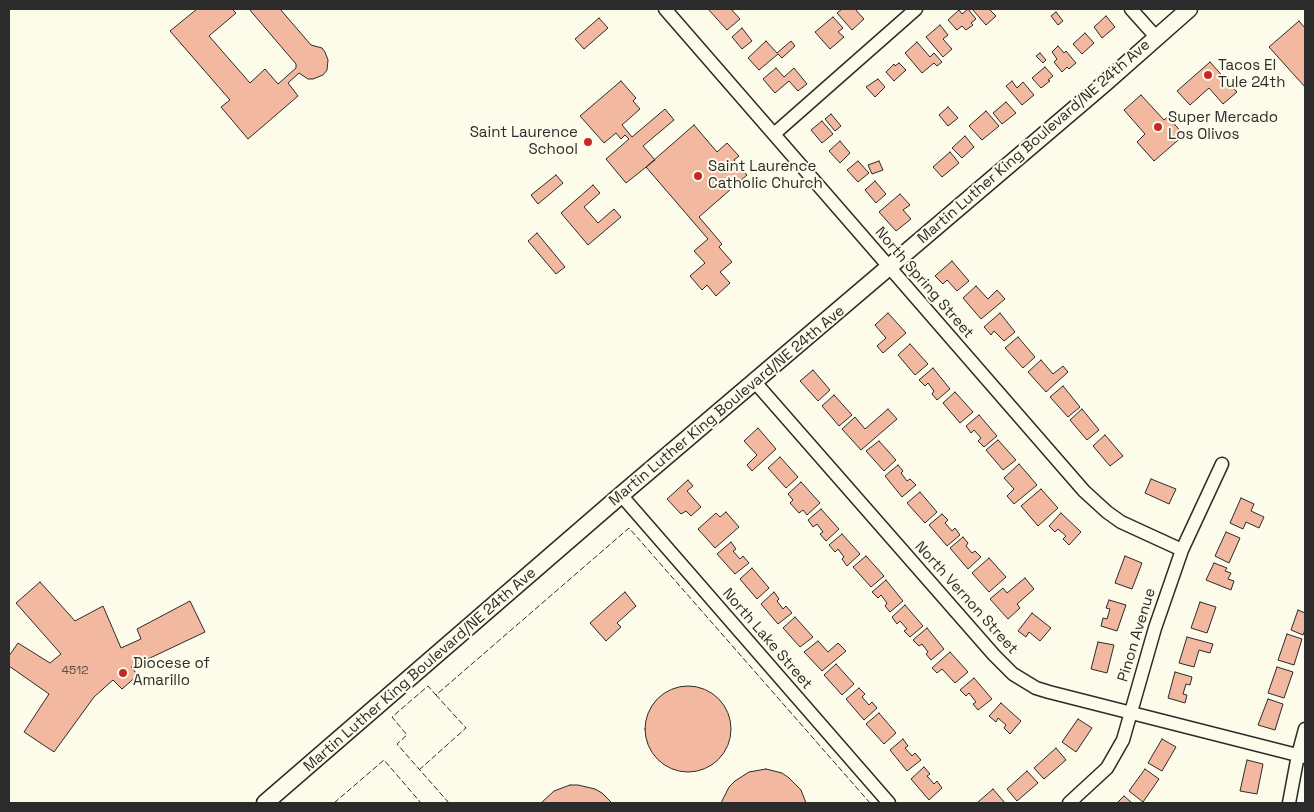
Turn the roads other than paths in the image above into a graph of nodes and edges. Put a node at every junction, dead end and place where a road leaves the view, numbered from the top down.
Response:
1 (665, 9) edge
2 (916, 9) edge
3 (1131, 9) edge
4 (1189, 9) edge
5 (1156, 37) junction
6 (774, 134) junction
7 (889, 267) junction
8 (754, 381) junction
9 (1222, 464) dead end
10 (621, 496) junction
11 (1182, 550) junction
12 (1131, 712) junction
13 (1305, 729) edge
14 (1302, 756) edge
15 (265, 803) edge
16 (889, 803) edge
17 (1069, 803) edge
18 (1289, 803) edge

1 - 6 street, North Spring Street
2 - 6 street
3 - 5 street
4 - 5 main road, Martin Luther King Boulevard/NE 24th Ave
5 - 7 main road, Martin Luther King Boulevard/NE 24th Ave
6 - 7 street, North Spring Street
7 - 8 main road, Martin Luther King Boulevard/NE 24th Ave
7 - 11 street, North Spring Street
8 - 10 main road, Martin Luther King Boulevard/NE 24th Ave
8 - 12 street, North Vernon Street
9 - 11 street, Pinon Avenue
10 - 15 main road, Martin Luther King Boulevard/NE 24th Ave
10 - 16 street, North Lake Street
11 - 12 street, Pinon Avenue
12 - 14 street, North Vernon Street
12 - 17 street, Pinon Avenue
13 - 14 street
14 - 18 street

